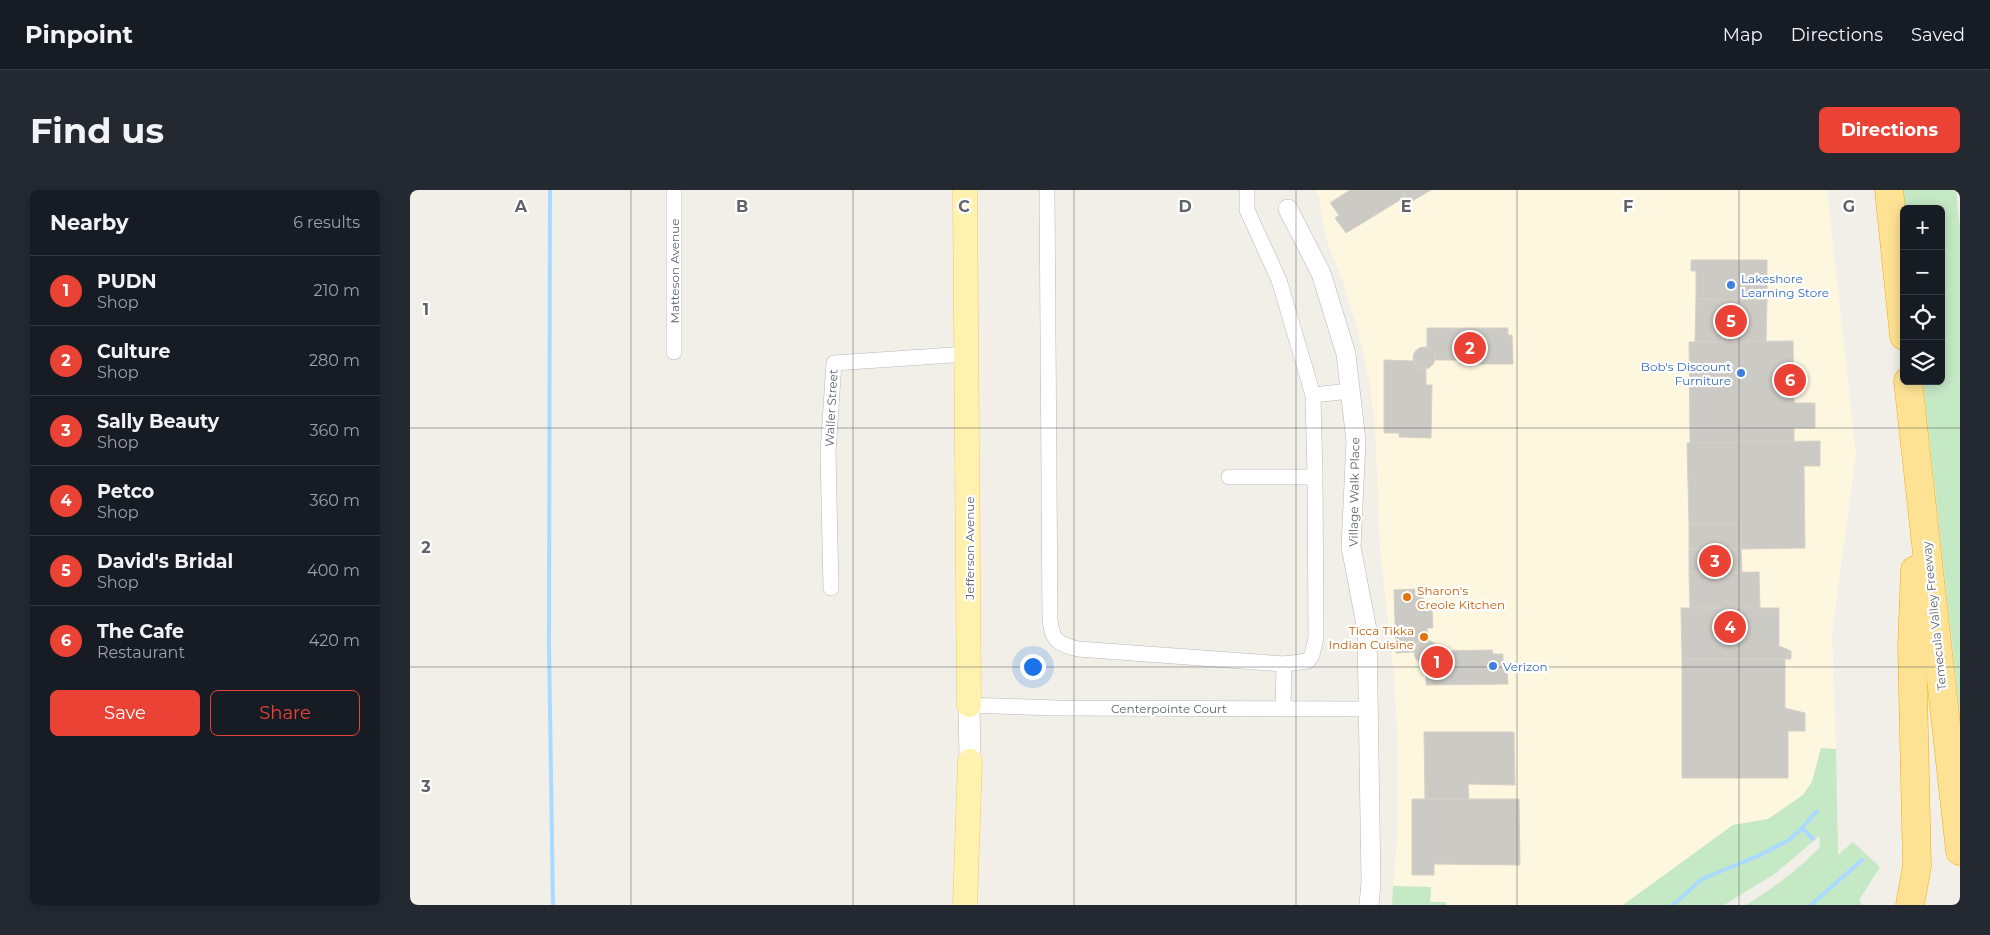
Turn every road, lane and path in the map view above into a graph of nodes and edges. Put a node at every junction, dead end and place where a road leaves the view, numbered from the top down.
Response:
1 (674, 190) edge
2 (965, 190) edge
3 (1048, 190) edge
4 (1248, 190) edge
5 (1889, 190) edge
6 (1288, 209) dead end
7 (1900, 297) edge
8 (674, 352) dead end
9 (968, 354) junction
10 (1908, 385) edge
11 (1350, 390) junction
12 (1313, 395) junction
13 (1229, 477) dead end
14 (1315, 477) junction
15 (1918, 477) junction
16 (831, 588) dead end
17 (1284, 664) junction
18 (969, 705) junction
19 (1283, 709) junction
20 (1368, 709) junction
21 (970, 761) joint
22 (1960, 851) edge
23 (965, 905) edge
24 (1369, 905) edge
25 (1910, 905) edge

1 - 8 street, Matteson Avenue
2 - 9 main road, Jefferson Avenue
3 - 17 street
4 - 12 street
5 - 7 highway
6 - 11 street, Village Walk Place
9 - 16 street, Waller Street
9 - 18 main road, Jefferson Avenue
10 - 15 highway, Temecula Valley Freeway
11 - 12 street
11 - 20 street, Village Walk Place
12 - 14 street
13 - 14 street
14 - 17 street
15 - 22 highway, Temecula Valley Freeway
15 - 25 highway
17 - 19 street
18 - 19 street, Centerpointe Court
18 - 21 main road, Jefferson Avenue
19 - 20 street, Centerpointe Court
20 - 24 street, Village Walk Place
21 - 23 main road, Jefferson Avenue

